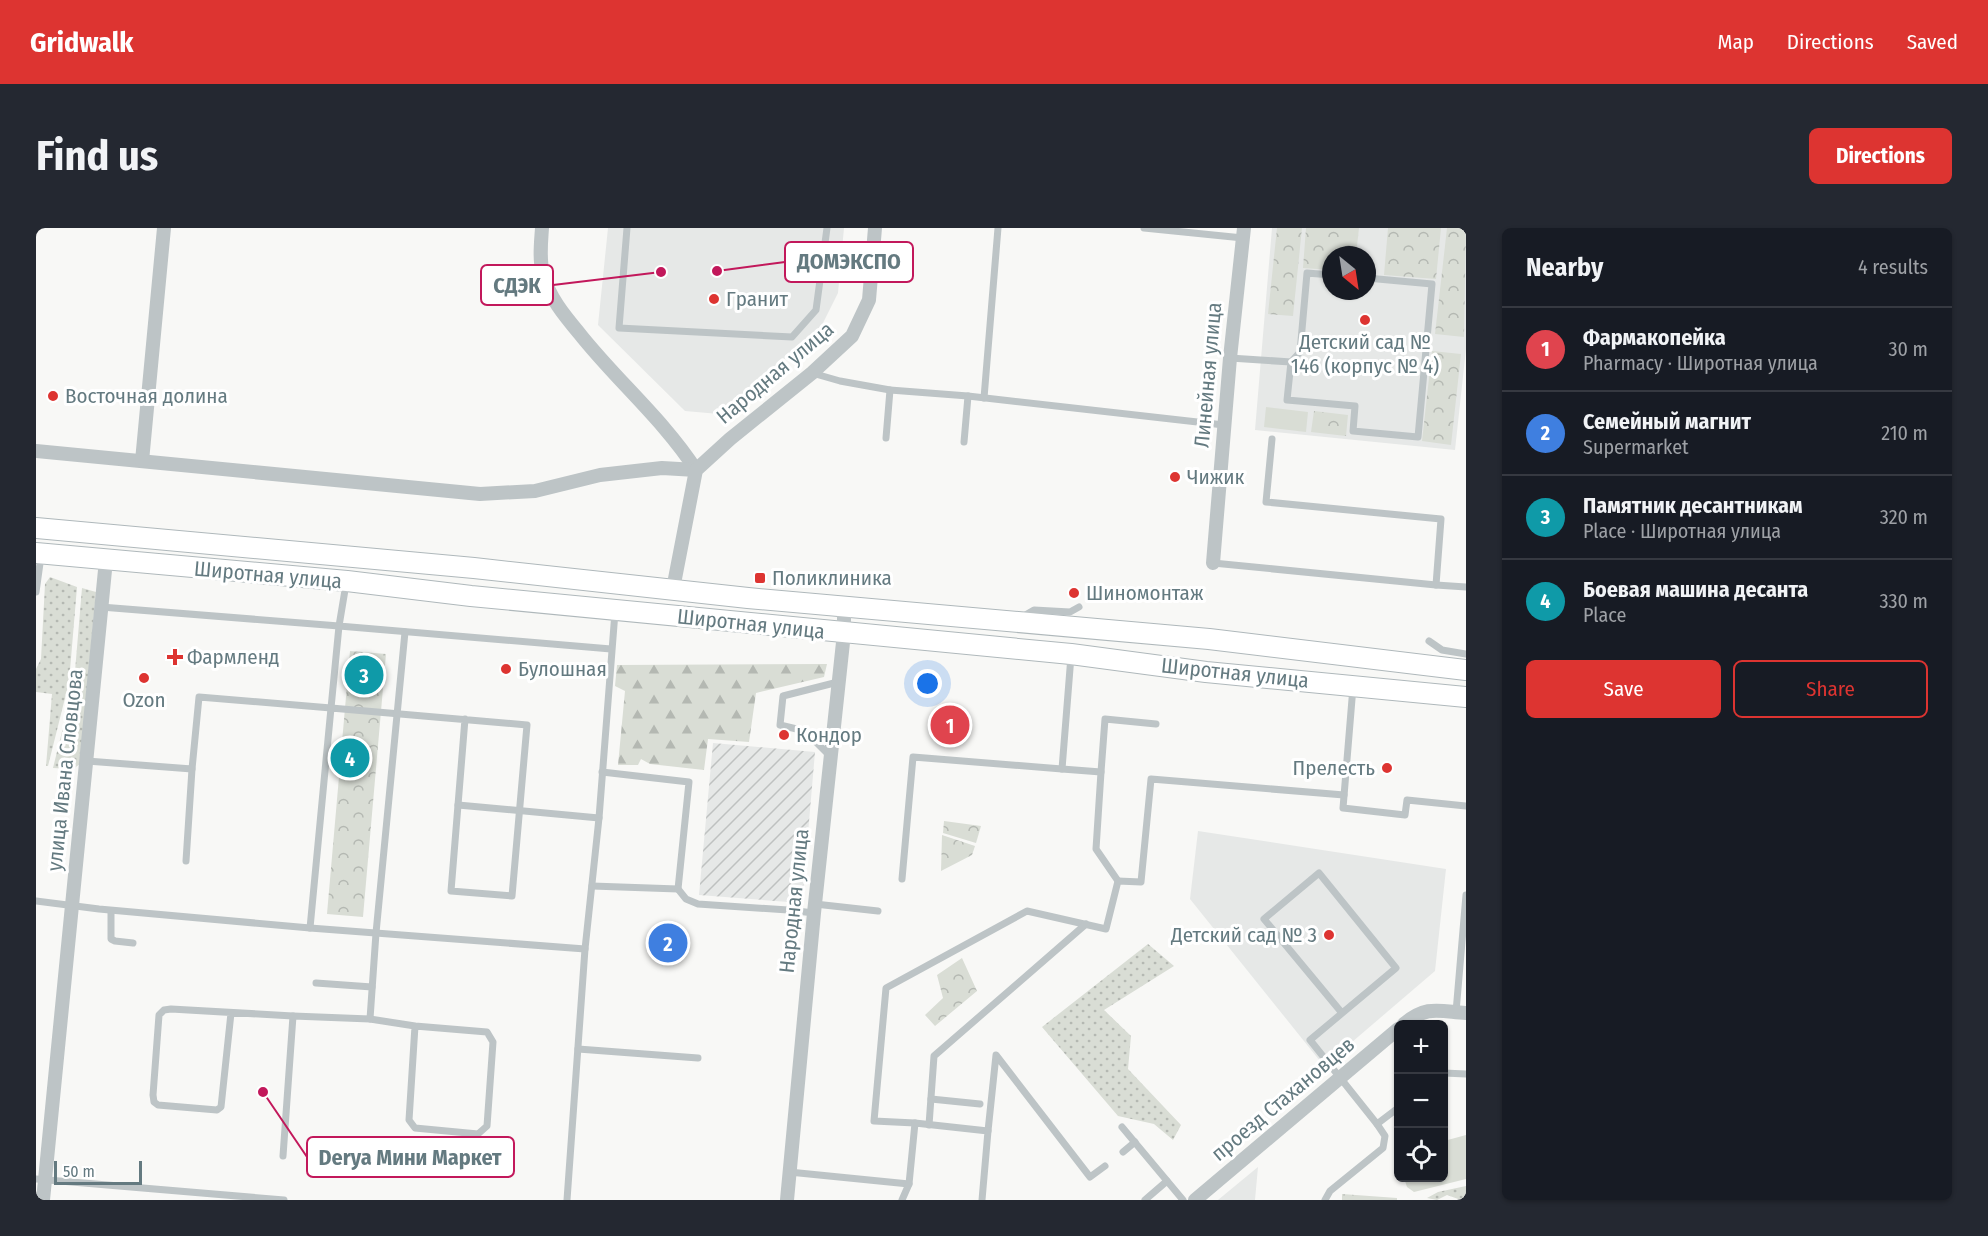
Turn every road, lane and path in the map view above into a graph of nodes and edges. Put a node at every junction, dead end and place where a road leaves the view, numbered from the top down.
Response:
1 (164, 228) edge
2 (542, 228) edge
3 (627, 228) edge
4 (827, 228) edge
5 (875, 228) edge
6 (998, 228) edge
7 (1144, 228) edge
8 (1244, 233) edge
9 (1322, 274) edge
10 (1376, 280) edge
11 (1230, 358) junction
12 (1291, 362) junction
13 (812, 374) junction
14 (890, 390) junction
15 (968, 396) junction
16 (984, 398) junction
17 (1224, 425) junction
18 (886, 438) dead end
19 (1272, 439) dead end
20 (964, 442) dead end
21 (36, 451) edge
22 (142, 461) junction
23 (696, 470) junction
24 (36, 528) edge
25 (39, 553) edge
26 (106, 560) junction
27 (1213, 563) joint
28 (474, 568) junction
29 (520, 573) junction
30 (347, 582) junction
31 (1436, 585) junction
32 (1466, 587) edge
33 (673, 589) junction
34 (36, 592) edge
35 (471, 596) junction
36 (517, 600) junction
37 (101, 607) junction
38 (844, 607) junction
39 (1079, 607) dead end
40 (615, 609) junction
41 (1012, 622) junction
42 (339, 626) junction
43 (405, 632) junction
44 (844, 633) junction
45 (1209, 639) junction
46 (1429, 640) dead end
47 (1268, 646) junction
48 (611, 649) junction
49 (1071, 654) junction
50 (1466, 654) edge
51 (1466, 670) edge
52 (1206, 672) junction
53 (1265, 677) junction
54 (838, 682) junction
55 (1353, 685) junction
56 (1466, 697) edge
57 (331, 708) junction
58 (397, 714) junction
59 (465, 719) junction
60 (1156, 724) dead end
61 (830, 756) junction
62 (87, 761) junction
63 (192, 769) junction
64 (1062, 769) junction
65 (602, 772) junction
66 (1101, 772) junction
67 (1344, 795) junction
68 (458, 805) junction
69 (1466, 806) edge
70 (520, 811) junction
71 (599, 818) junction
72 (186, 861) dead end
73 (902, 879) dead end
74 (1118, 881) junction
75 (592, 886) junction
76 (678, 889) junction
77 (1466, 895) edge
78 (36, 901) edge
79 (72, 907) junction
80 (814, 909) junction
81 (111, 911) junction
82 (878, 911) dead end
83 (1086, 924) junction
84 (310, 928) junction
85 (376, 933) junction
86 (134, 943) dead end
87 (585, 949) junction
88 (316, 983) dead end
89 (372, 987) junction
90 (231, 1013) junction
91 (1342, 1013) junction
92 (1461, 1013) edge
93 (293, 1016) junction
94 (370, 1018) junction
95 (1409, 1020) edge
96 (415, 1026) junction
97 (1394, 1032) edge
98 (578, 1049) junction
99 (698, 1058) dead end
100 (1448, 1073) edge
101 (1466, 1074) edge
102 (1341, 1078) junction
103 (931, 1099) junction
104 (980, 1104) dead end
105 (1394, 1111) edge
106 (915, 1123) junction
107 (1377, 1124) junction
108 (929, 1125) junction
109 (1122, 1127) dead end
110 (988, 1131) junction
111 (1135, 1142) junction
112 (1123, 1152) dead end
113 (283, 1156) dead end
114 (1105, 1166) dead end
115 (789, 1172) junction
116 (40, 1179) edge
117 (1167, 1181) junction
118 (909, 1184) junction
119 (43, 1200) edge
120 (284, 1200) edge
121 (567, 1200) edge
122 (787, 1200) edge
123 (902, 1200) edge
124 (982, 1200) edge
125 (1145, 1200) edge
126 (1183, 1200) edge
127 (1195, 1200) edge
128 (1325, 1200) edge

1 - 22 street
2 - 23 street
3 - 4 lane
5 - 13 street, Народная улица
6 - 16 lane
7 - 8 lane
8 - 11 street, Линейная улица
9 - 12 lane
10 - 12 lane
11 - 12 lane
11 - 17 street, Линейная улица
13 - 14 lane
13 - 23 street, Народная улица
14 - 15 lane
14 - 18 lane
15 - 16 lane
15 - 20 lane
16 - 17 lane
17 - 27 street, Линейная улица
19 - 31 lane
21 - 22 street
22 - 23 street
23 - 33 street
24 - 28 main road, Широтная улица
25 - 26 main road, Широтная улица
25 - 34 lane
26 - 30 main road, Широтная улица
26 - 37 street, улица Ивана Словцова
27 - 31 lane
28 - 29 main road, Широтная улица
28 - 35 main road
29 - 33 main road, Широтная улица
29 - 36 main road
30 - 35 main road, Широтная улица
30 - 42 lane
31 - 32 lane
33 - 38 main road, Широтная улица
35 - 36 main road, Широтная улица
36 - 40 main road, Широтная улица
37 - 42 lane
37 - 62 street, улица Ивана Словцова
38 - 41 main road, Широтная улица
38 - 44 street, Народная улица
39 - 41 lane
40 - 44 main road, Широтная улица
40 - 48 lane
41 - 45 main road, Широтная улица
42 - 43 lane
42 - 57 lane
43 - 48 lane
43 - 58 lane
44 - 49 main road, Широтная улица
44 - 54 street, Народная улица
45 - 47 main road, Широтная улица
45 - 52 main road
46 - 50 lane
47 - 51 main road, Широтная улица
47 - 53 main road
48 - 65 lane
49 - 52 main road, Широтная улица
49 - 64 lane
52 - 53 main road, Широтная улица
53 - 55 main road, Широтная улица
54 - 61 street, Народная улица
54 - 61 lane
55 - 56 main road, Широтная улица
55 - 67 lane
57 - 58 lane
57 - 63 lane
57 - 84 lane
58 - 59 lane
58 - 85 lane
59 - 68 lane
59 - 70 lane
60 - 66 lane
61 - 80 street, Народная улица
62 - 63 lane
62 - 79 street, улица Ивана Словцова
63 - 72 lane
64 - 66 lane
64 - 73 lane
65 - 71 lane
65 - 76 lane
66 - 74 lane
67 - 69 lane
67 - 74 lane
68 - 70 lane
68 - 70 lane
70 - 71 lane
71 - 75 lane
74 - 83 lane
75 - 76 lane
75 - 87 lane
76 - 80 lane
77 - 92 lane
78 - 79 lane
79 - 81 lane
79 - 116 street, улица Ивана Словцова
80 - 82 lane
80 - 115 street, Народная улица
81 - 84 lane
81 - 86 lane
83 - 103 lane
83 - 106 lane
84 - 85 lane
85 - 87 lane
85 - 89 lane
87 - 98 lane
88 - 89 lane
89 - 94 lane
90 - 90 lane
90 - 93 lane
91 - 91 lane
91 - 102 lane
92 - 95 street
93 - 94 lane
93 - 113 lane
94 - 96 lane
96 - 96 lane
97 - 102 street, проезд Стахановцев
98 - 99 lane
98 - 121 lane
100 - 101 lane
102 - 107 lane
102 - 127 street, проезд Стахановцев
103 - 104 lane
103 - 108 lane
105 - 107 lane
106 - 108 lane
106 - 118 lane
107 - 128 lane
108 - 110 lane
109 - 111 lane
110 - 114 lane
110 - 124 lane
111 - 112 lane
111 - 117 lane
115 - 118 lane
115 - 122 street, Народная улица
116 - 119 street, улица Ивана Словцова
116 - 120 lane
117 - 125 lane
117 - 126 lane
118 - 123 lane

